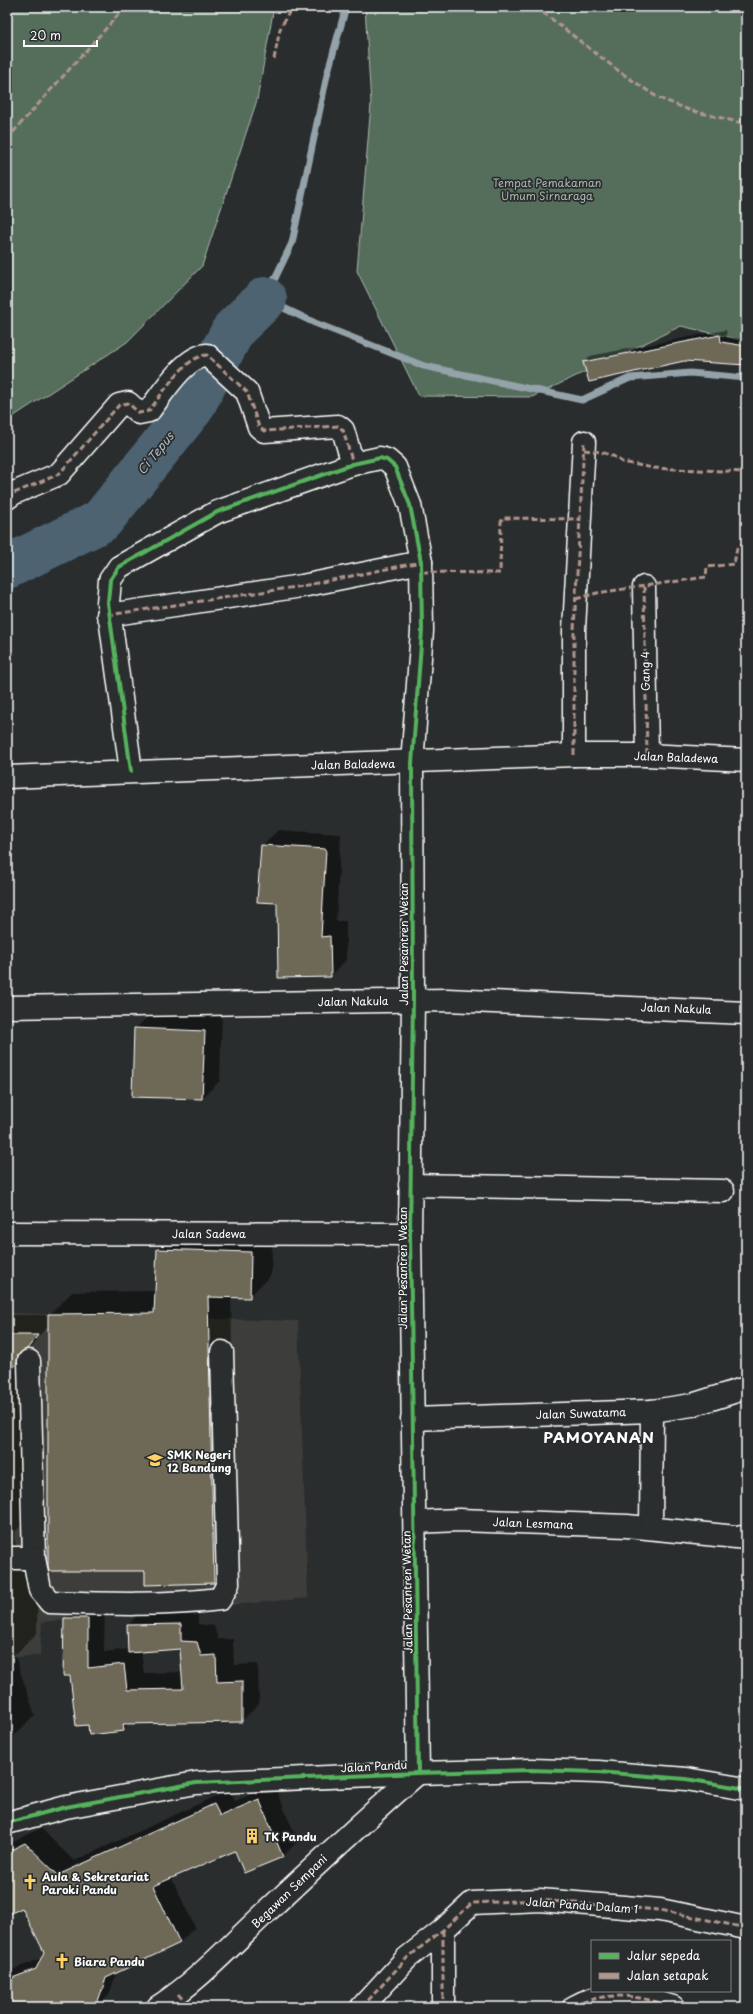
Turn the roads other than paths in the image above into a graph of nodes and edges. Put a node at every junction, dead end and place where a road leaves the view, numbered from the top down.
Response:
1 (584, 442) dead end
2 (353, 464) junction
3 (7, 498) edge
4 (421, 562) junction
5 (644, 587) dead end
6 (108, 616) junction
7 (647, 755) junction
8 (574, 756) junction
9 (746, 760) edge
10 (412, 763) junction
11 (131, 771) junction
12 (7, 777) edge
13 (413, 1000) junction
14 (7, 1007) edge
15 (746, 1013) edge
16 (410, 1185) junction
17 (723, 1191) dead end
18 (7, 1233) edge
19 (410, 1234) junction
20 (222, 1352) dead end
21 (28, 1361) dead end
22 (746, 1388) edge
23 (652, 1411) junction
24 (412, 1419) junction
25 (415, 1522) junction
26 (652, 1528) junction
27 (746, 1538) edge
28 (7, 1558) edge
29 (34, 1558) junction
30 (418, 1773) junction
31 (746, 1789) edge
32 (7, 1823) edge
33 (746, 1928) edge
34 (443, 1930) junction
35 (184, 2001) edge
36 (158, 2007) edge
37 (362, 2007) edge
38 (443, 2007) edge
39 (574, 2007) edge
40 (673, 2007) edge

1 - 8 street
2 - 3 street
2 - 4 street, Jalan Pesantren Wetan
2 - 6 street, Jalan Pesantren Wetan
4 - 6 street
4 - 10 street, Jalan Pesantren Wetan
5 - 7 street, Gang 4
6 - 11 street, Jalan Pesantren Wetan
7 - 8 street, Jalan Baladewa
7 - 9 street, Jalan Baladewa
8 - 10 street, Jalan Baladewa
10 - 11 street, Jalan Baladewa
10 - 13 street, Jalan Pesantren Wetan
11 - 12 street, Jalan Baladewa
13 - 14 street, Jalan Nakula
13 - 15 street, Jalan Nakula
13 - 16 street, Jalan Pesantren Wetan
16 - 17 street
16 - 19 street, Jalan Pesantren Wetan
18 - 19 street, Jalan Sadewa
19 - 24 street, Jalan Pesantren Wetan
20 - 29 street
21 - 29 street
22 - 23 street, Jalan Suwatama
23 - 24 street, Jalan Suwatama
23 - 26 street
24 - 25 street, Jalan Pesantren Wetan
25 - 26 street, Jalan Lesmana
25 - 30 street, Jalan Pesantren Wetan
26 - 27 street, Jalan Lesmana
28 - 29 street
30 - 31 street, Jalan Pandu
30 - 32 street, Jalan Pandu
30 - 35 street, Begawan Sempani
33 - 34 street, Jalan Pandu Dalam 1
34 - 37 street, Jalan Pandu Dalam 1
34 - 38 street
35 - 36 street, Begawan Sempani
39 - 40 street

